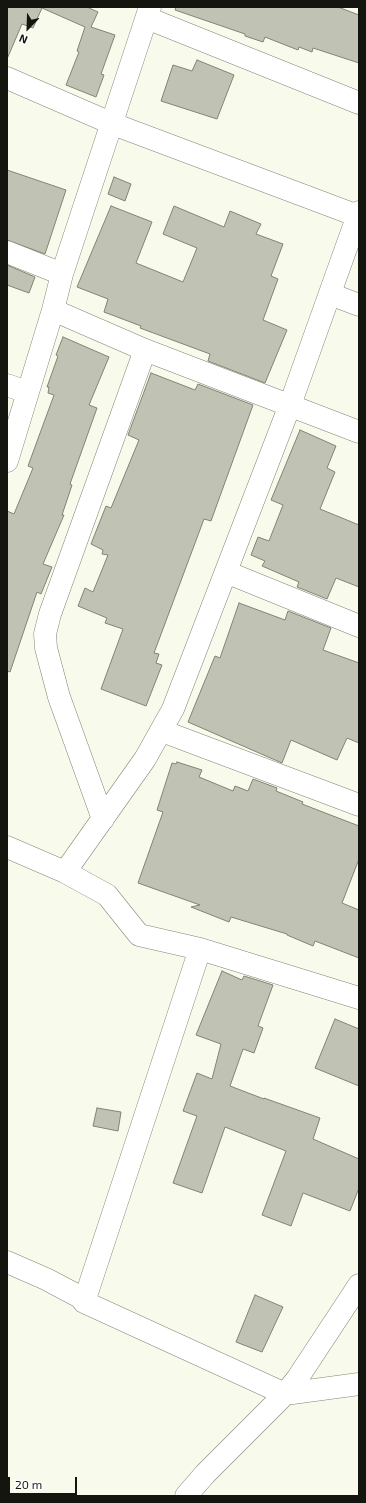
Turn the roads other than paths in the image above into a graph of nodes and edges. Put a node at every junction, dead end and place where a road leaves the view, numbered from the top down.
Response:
1 (148, 12) edge
2 (7, 78) edge
3 (359, 103) edge
4 (113, 124) junction
5 (358, 214) edge
6 (7, 252) edge
7 (62, 274) junction
8 (330, 294) junction
9 (359, 306) edge
10 (53, 310) junction
11 (145, 350) junction
12 (7, 385) edge
13 (27, 392) junction
14 (290, 405) junction
15 (359, 432) edge
16 (7, 461) edge
17 (226, 572) junction
18 (359, 626) edge
19 (162, 731) junction
20 (359, 805) edge
21 (103, 819) junction
22 (7, 847) edge
23 (65, 872) junction
24 (200, 949) junction
25 (359, 998) edge
26 (7, 1262) edge
27 (359, 1285) edge
28 (84, 1302) junction
29 (359, 1384) edge
30 (285, 1394) junction
31 (186, 1496) edge

1 - 3 street
1 - 4 street
2 - 4 street
4 - 5 street
4 - 7 street
5 - 8 street
6 - 7 street
7 - 10 street
8 - 9 street
8 - 14 street
10 - 11 street
10 - 13 street
11 - 14 street
11 - 21 street
12 - 13 street
13 - 16 street
14 - 15 street
14 - 17 street
17 - 18 street
17 - 19 street
19 - 20 street
19 - 21 street
21 - 23 street
22 - 23 street
23 - 24 street
24 - 25 street
24 - 28 street
26 - 28 street
27 - 30 street
28 - 30 street
29 - 30 street
30 - 31 street

